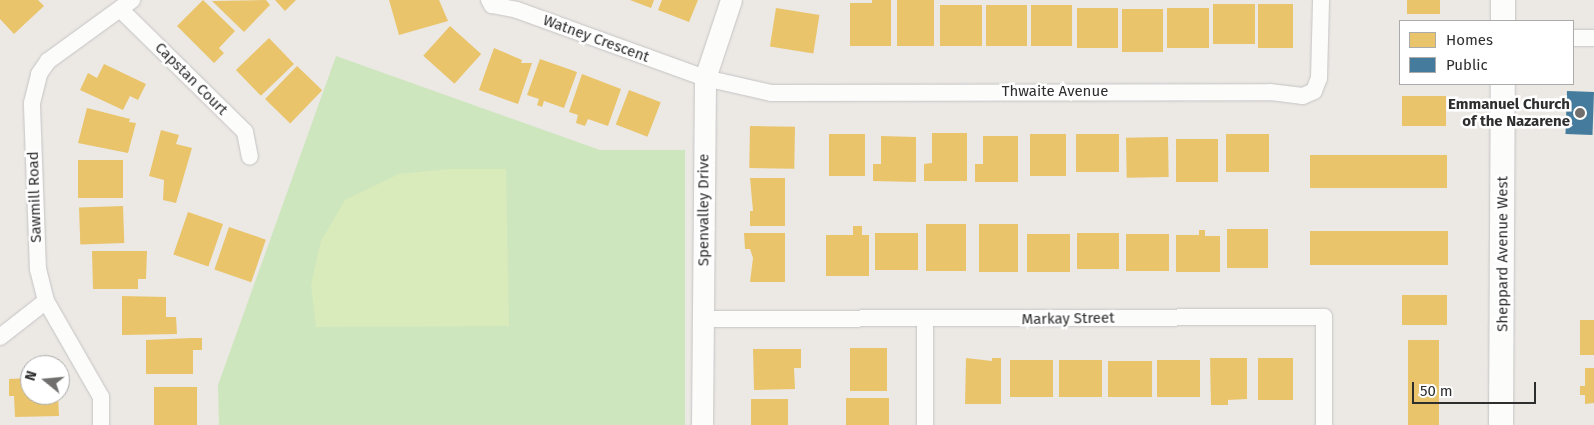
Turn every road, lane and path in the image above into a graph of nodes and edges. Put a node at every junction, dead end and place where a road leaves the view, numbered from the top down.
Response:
1 (489, 0) edge
2 (731, 0) edge
3 (1321, 0) edge
4 (1503, 0) edge
5 (126, 4) edge
6 (1503, 20) edge
7 (1574, 38) edge
8 (1594, 38) edge
9 (705, 78) junction
10 (1503, 85) edge
11 (250, 156) dead end
12 (46, 301) junction
13 (704, 319) junction
14 (925, 321) junction
15 (0, 337) edge
16 (101, 425) edge
17 (702, 425) edge
18 (925, 425) edge
19 (1324, 425) edge
20 (1501, 425) edge

1 - 9 street, Watney Crescent
2 - 9 street, Spenvalley Drive
3 - 9 street, Thwaite Avenue
4 - 6 main road
5 - 11 street, Capstan Court
5 - 12 street, Sawmill Road
7 - 8 street
9 - 13 street, Spenvalley Drive
10 - 20 main road, Sheppard Avenue West
12 - 15 street
12 - 16 street, Sawmill Road
13 - 14 street, Markay Street
13 - 17 street, Spenvalley Drive
14 - 18 street
14 - 19 street, Markay Street

